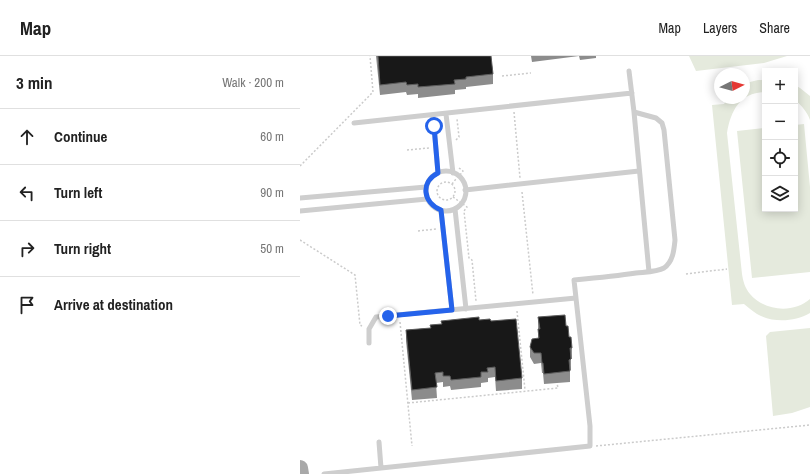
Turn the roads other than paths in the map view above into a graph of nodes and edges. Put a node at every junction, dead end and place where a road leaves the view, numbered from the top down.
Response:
1 (629, 71) dead end
2 (632, 93) junction
3 (634, 112) junction
4 (446, 114) junction
5 (432, 115) junction
6 (354, 123) dead end
7 (639, 171) junction
8 (438, 173) junction
9 (453, 173) junction
10 (426, 187) junction
11 (465, 190) junction
12 (300, 198) edge
13 (427, 199) junction
14 (455, 209) junction
15 (441, 210) junction
16 (300, 211) edge
17 (649, 272) junction
18 (576, 298) junction
19 (466, 309) junction
20 (452, 310) junction
21 (369, 343) dead end
22 (379, 442) dead end
23 (300, 468) edge
24 (381, 468) junction
25 (300, 474) edge
26 (324, 474) edge

1 - 2 lane
2 - 3 lane
2 - 4 lane
3 - 7 lane
3 - 17 lane
4 - 5 lane
4 - 9 lane
5 - 6 lane
5 - 8 lane
7 - 11 lane
7 - 17 lane
8 - 9 lane
8 - 10 lane
9 - 11 lane
10 - 12 lane
10 - 13 lane
11 - 14 lane
13 - 15 lane
13 - 16 lane
14 - 15 lane
14 - 19 lane
15 - 20 lane
17 - 18 lane
18 - 19 lane
18 - 24 lane
19 - 20 lane
20 - 21 lane
22 - 24 lane
23 - 25 main road
24 - 26 lane

